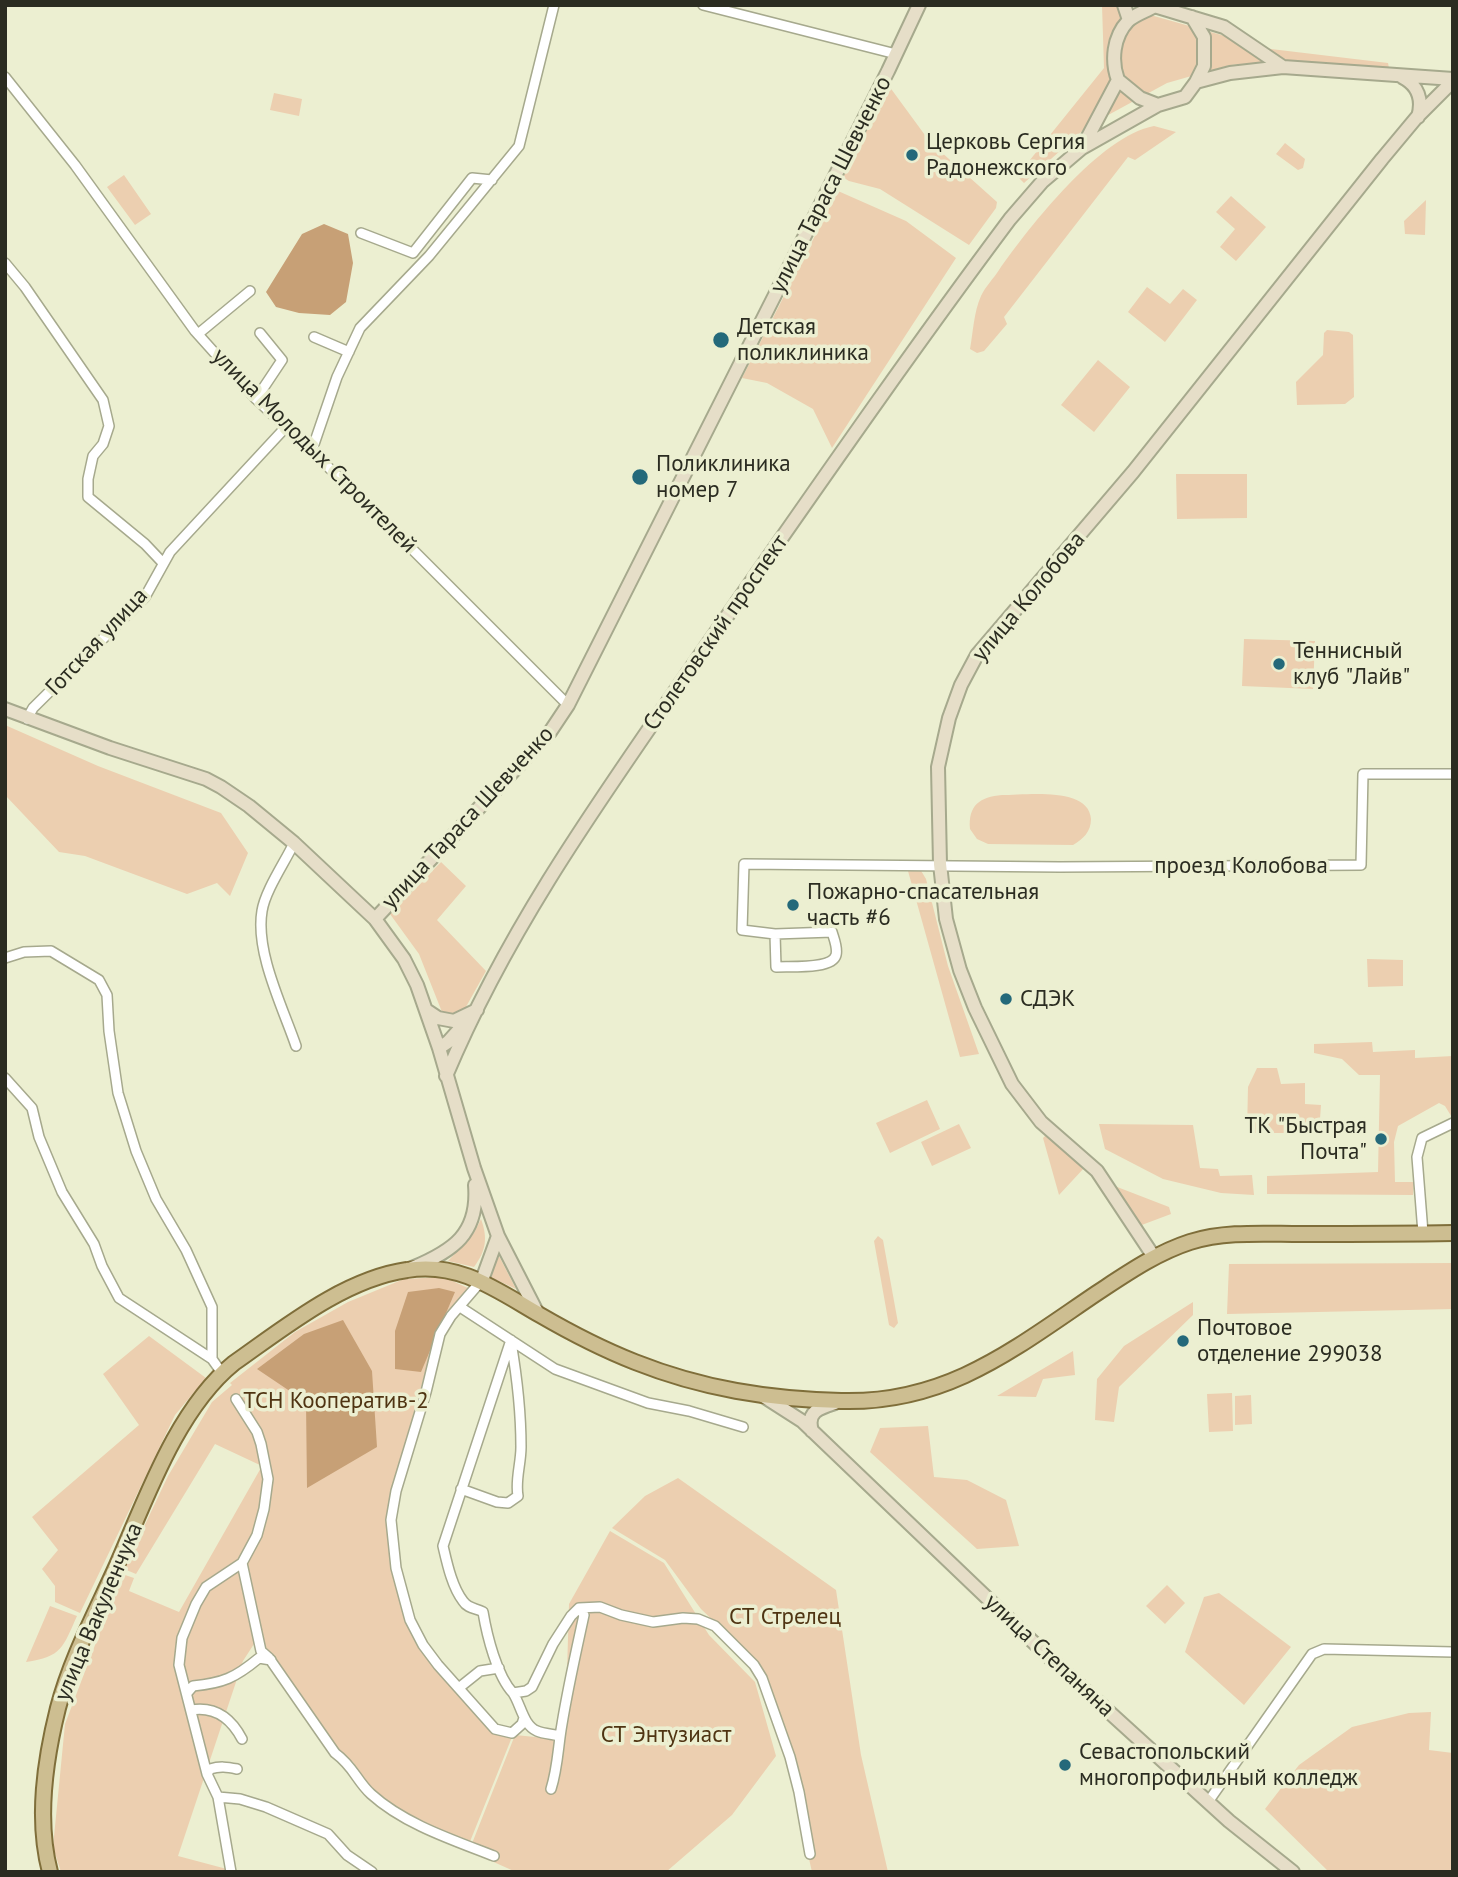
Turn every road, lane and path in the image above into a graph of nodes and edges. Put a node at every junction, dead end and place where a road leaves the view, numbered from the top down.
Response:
1 (554, 5) edge
2 (703, 5) edge
3 (919, 5) edge
4 (1124, 5) edge
5 (1152, 6) edge
6 (1192, 17) junction
7 (1129, 20) junction
8 (896, 54) junction
9 (1283, 67) junction
10 (1394, 75) junction
11 (5, 77) edge
12 (1118, 80) junction
13 (1453, 80) edge
14 (1196, 82) junction
15 (1158, 105) junction
16 (1418, 117) junction
17 (1082, 148) junction
18 (492, 180) junction
19 (361, 233) dead end
20 (5, 263) edge
21 (250, 291) dead end
22 (198, 334) junction
23 (260, 334) dead end
24 (314, 337) dead end
25 (349, 352) junction
26 (256, 399) junction
27 (285, 428) junction
28 (312, 450) junction
29 (163, 563) junction
30 (568, 705) junction
31 (5, 709) edge
32 (27, 719) junction
33 (1453, 774) edge
34 (294, 843) junction
35 (940, 864) junction
36 (375, 919) junction
37 (775, 934) junction
38 (5, 958) edge
39 (426, 1010) junction
40 (477, 1010) junction
41 (296, 1046) dead end
42 (439, 1048) junction
43 (446, 1076) junction
44 (5, 1078) edge
45 (1453, 1123) edge
46 (474, 1168) junction
47 (1423, 1233) junction
48 (1453, 1233) edge
49 (498, 1236) junction
50 (1154, 1257) junction
51 (409, 1269) junction
52 (482, 1280) junction
53 (460, 1307) junction
54 (538, 1314) junction
55 (511, 1340) junction
56 (212, 1359) junction
57 (236, 1366) junction
58 (222, 1373) junction
59 (763, 1396) junction
60 (795, 1398) junction
61 (236, 1399) dead end
62 (840, 1401) junction
63 (802, 1421) junction
64 (743, 1427) dead end
65 (179, 1432) junction
66 (813, 1432) junction
67 (461, 1489) junction
68 (242, 1563) junction
69 (579, 1608) junction
70 (1453, 1651) edge
71 (271, 1660) junction
72 (499, 1668) junction
73 (460, 1688) junction
74 (187, 1693) junction
75 (513, 1693) junction
76 (191, 1710) junction
77 (524, 1718) junction
78 (560, 1736) junction
79 (242, 1739) dead end
80 (237, 1769) dead end
81 (209, 1777) junction
82 (551, 1789) dead end
83 (218, 1797) junction
84 (1208, 1802) junction
85 (810, 1854) dead end
86 (494, 1856) dead end
87 (50, 1872) edge
88 (231, 1872) edge
89 (372, 1872) edge
90 (1293, 1872) edge

1 - 18 street
2 - 8 street
3 - 8 main road, улица Тараса Шевченко
4 - 7 main road
5 - 6 main road
5 - 7 main road
6 - 9 main road
6 - 14 main road
7 - 12 main road
8 - 30 main road, улица Тараса Шевченко
9 - 10 main road
9 - 14 main road
10 - 13 main road
10 - 16 main road
11 - 22 street, улица Молодых Строителей
12 - 15 main road
12 - 17 main road
13 - 16 main road, улица Колобова
14 - 15 main road, Столетовский проспект
15 - 17 main road, Столетовский проспект
16 - 35 main road, улица Колобова
17 - 40 main road, Столетовский проспект
18 - 19 street
18 - 25 street
20 - 29 street
21 - 22 street
22 - 26 street, улица Молодых Строителей
23 - 26 street
24 - 25 street
25 - 28 street
26 - 27 street, улица Молодых Строителей
27 - 28 street, улица Молодых Строителей
27 - 29 street, Готская улица
28 - 30 street, улица Молодых Строителей
29 - 32 street, Готская улица
30 - 36 main road, улица Тараса Шевченко
31 - 32 main road
32 - 34 main road
33 - 35 street, проезд Колобова
34 - 36 main road
34 - 41 street
35 - 37 street
35 - 50 main road, улица Колобова
36 - 39 main road
37 - 37 street
38 - 56 street
39 - 40 main road
39 - 42 main road
40 - 42 main road
40 - 43 main road, Столетовский проспект
42 - 43 main road
43 - 46 main road
44 - 56 street
45 - 47 street
46 - 49 main road
46 - 51 main road
47 - 48 main road
47 - 50 main road
49 - 52 main road
49 - 54 main road
50 - 62 main road
51 - 52 main road
51 - 57 main road
52 - 53 street
52 - 54 main road
52 - 57 main road
53 - 55 street
53 - 73 street
54 - 59 main road
55 - 64 street
55 - 67 street
55 - 67 street
56 - 58 street
57 - 58 main road, улица Вакуленчука
57 - 65 main road
58 - 65 main road, улица Вакуленчука
59 - 60 main road
59 - 63 main road, улица Степаняна
60 - 62 main road
60 - 63 main road, улица Степаняна
61 - 68 street
62 - 66 main road
63 - 66 main road, улица Степаняна
65 - 87 main road, улица Вакуленчука
66 - 84 main road, улица Степаняна
67 - 72 street
68 - 71 street
68 - 74 street
69 - 75 street
69 - 78 street
69 - 85 street
70 - 84 street
71 - 74 street
71 - 86 street
72 - 73 street
72 - 75 street
73 - 77 street
74 - 76 street
75 - 77 street
76 - 79 street
76 - 81 street
77 - 78 street
78 - 82 street
80 - 81 street
81 - 83 street
83 - 88 street
83 - 89 street
84 - 90 main road, улица Степаняна

